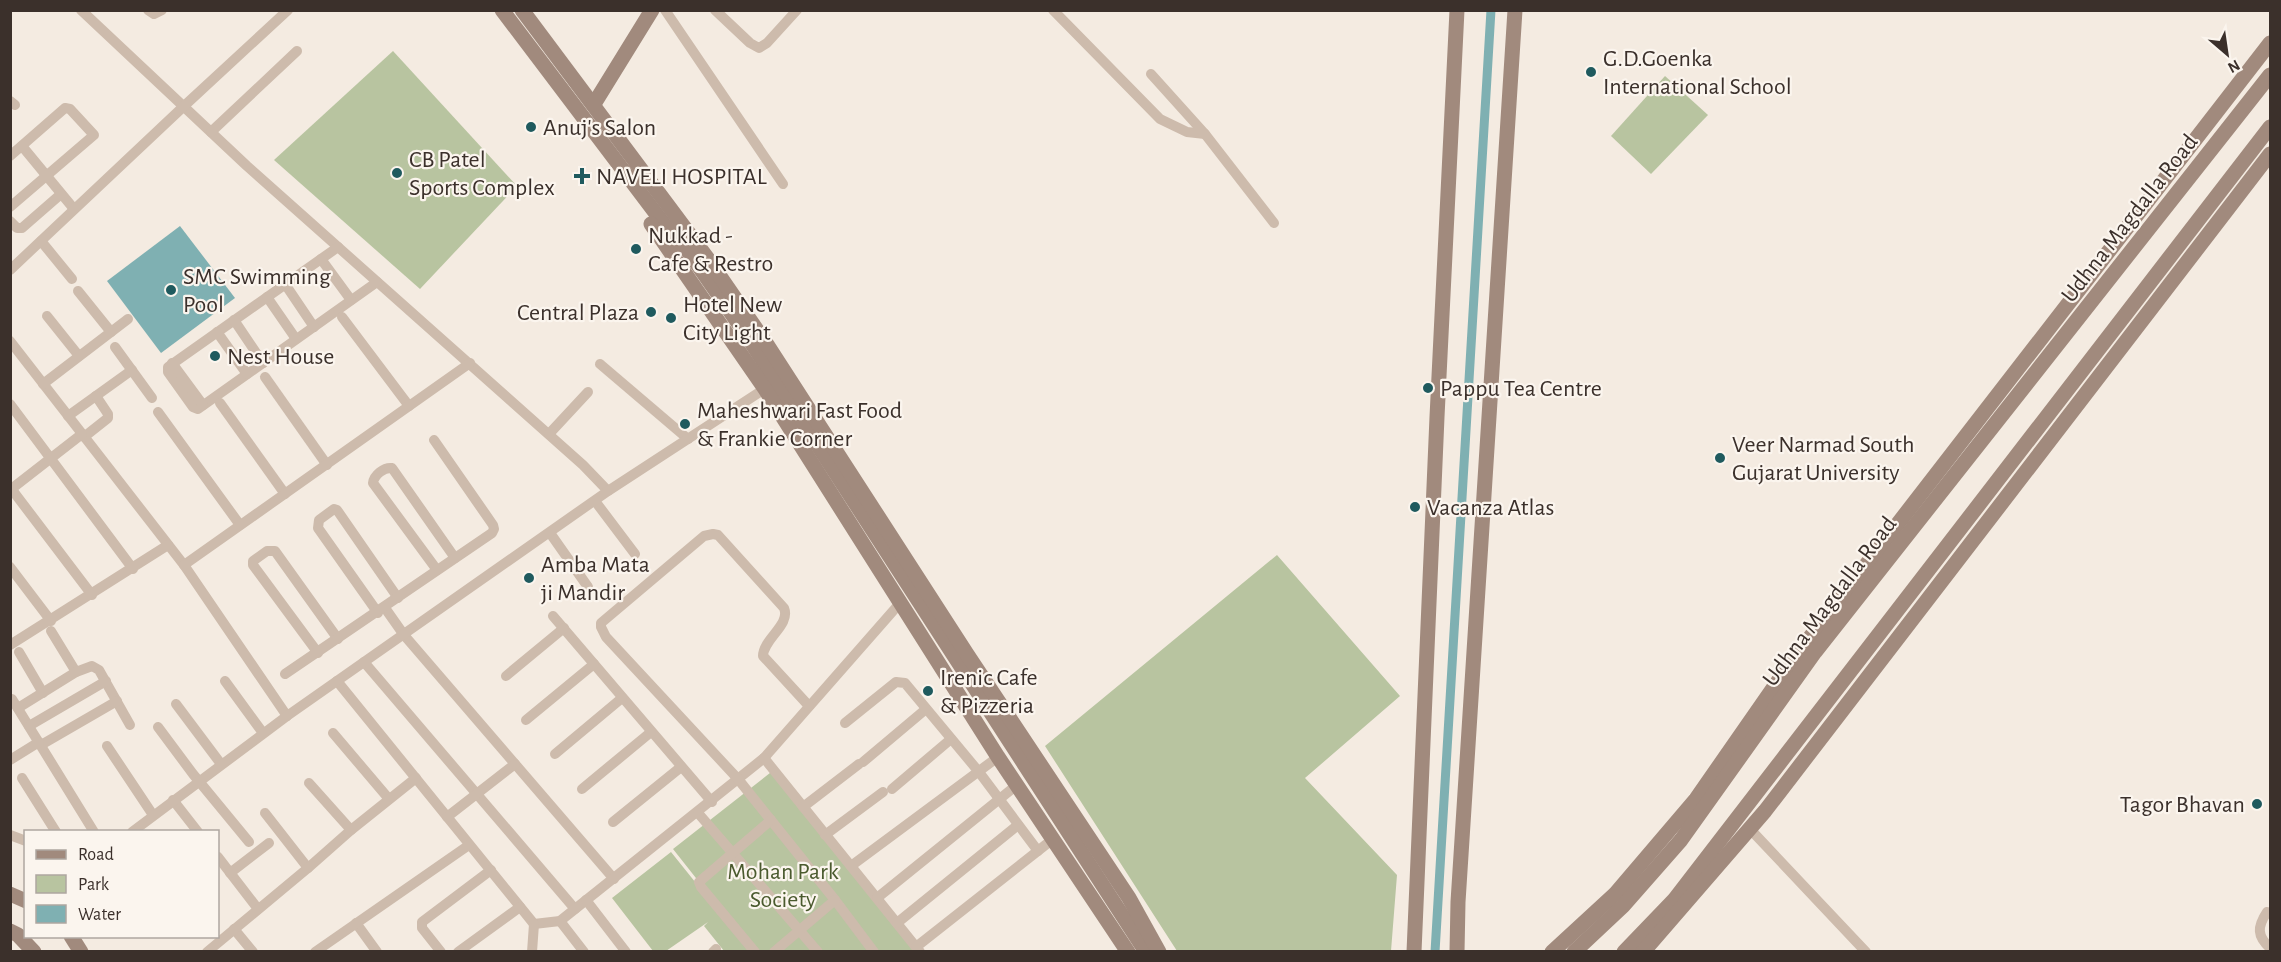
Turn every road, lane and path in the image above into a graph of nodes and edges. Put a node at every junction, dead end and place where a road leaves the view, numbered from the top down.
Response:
1 (81, 10) edge
2 (148, 10) edge
3 (162, 10) edge
4 (288, 10) edge
5 (490, 10) edge
6 (502, 10) edge
7 (522, 10) edge
8 (652, 10) edge
9 (665, 10) edge
10 (715, 10) edge
11 (797, 10) edge
12 (1457, 10) edge
13 (1515, 10) edge
14 (1056, 11) edge
15 (2271, 43) edge
16 (297, 51) dead end
17 (1151, 74) dead end
18 (2271, 75) edge
19 (594, 104) junction
20 (183, 107) junction
21 (2271, 127) edge
22 (211, 132) junction
23 (1205, 134) junction
24 (21, 146) junction
25 (2184, 154) junction
26 (2271, 154) edge
27 (10, 156) edge
28 (2199, 165) junction
29 (46, 176) junction
30 (783, 184) dead end
31 (61, 194) junction
32 (10, 207) edge
33 (74, 209) junction
34 (10, 221) edge
35 (1274, 223) dead end
36 (41, 241) junction
37 (339, 247) junction
38 (321, 259) junction
39 (11, 268) edge
40 (72, 279) dead end
41 (377, 282) junction
42 (285, 284) junction
43 (78, 291) dead end
44 (267, 297) junction
45 (351, 300) junction
46 (47, 316) dead end
47 (342, 317) dead end
48 (128, 319) dead end
49 (234, 321) junction
50 (314, 327) junction
51 (111, 332) junction
52 (217, 332) junction
53 (296, 339) junction
54 (10, 341) edge
55 (115, 346) dead end
56 (79, 356) junction
57 (263, 363) junction
58 (470, 363) junction
59 (600, 364) dead end
60 (132, 370) junction
61 (247, 374) junction
62 (265, 377) dead end
63 (774, 383) junction
64 (44, 384) junction
65 (588, 392) dead end
66 (96, 396) junction
67 (152, 398) dead end
68 (220, 403) dead end
69 (10, 404) edge
70 (409, 406) junction
71 (158, 412) dead end
72 (68, 416) junction
73 (549, 434) junction
74 (83, 436) junction
75 (688, 439) junction
76 (434, 440) dead end
77 (52, 459) junction
78 (327, 465) junction
79 (11, 488) edge
80 (608, 491) junction
81 (285, 494) junction
82 (595, 501) junction
83 (240, 525) junction
84 (550, 532) junction
85 (168, 545) junction
86 (635, 554) dead end
87 (455, 558) junction
88 (184, 565) junction
89 (10, 567) edge
90 (133, 569) junction
91 (437, 570) junction
92 (588, 587) dead end
93 (92, 595) junction
94 (398, 598) junction
95 (900, 603) junction
96 (381, 610) junction
97 (554, 616) dead end
98 (51, 626) junction
99 (564, 628) junction
100 (1880, 632) junction
101 (404, 636) junction
102 (338, 639) junction
103 (15, 649) edge
104 (318, 653) junction
105 (1885, 656) junction
106 (364, 662) junction
107 (594, 664) junction
108 (76, 672) junction
109 (285, 674) dead end
110 (506, 676) dead end
111 (105, 681) junction
112 (225, 681) dead end
113 (337, 681) junction
114 (43, 693) junction
115 (622, 698) junction
116 (117, 701) junction
117 (176, 704) dead end
118 (809, 706) junction
119 (926, 709) junction
120 (287, 716) junction
121 (526, 720) dead end
122 (845, 723) dead end
123 (130, 725) dead end
124 (29, 726) junction
125 (158, 727) dead end
126 (651, 732) junction
127 (333, 733) dead end
128 (263, 734) junction
129 (951, 739) junction
130 (40, 744) junction
131 (107, 746) dead end
132 (555, 754) dead end
133 (12, 757) edge
134 (998, 757) junction
135 (764, 758) junction
136 (221, 764) junction
137 (515, 764) junction
138 (681, 767) junction
139 (979, 772) junction
140 (22, 778) dead end
141 (416, 778) junction
142 (738, 779) junction
143 (198, 781) junction
144 (309, 783) dead end
145 (1017, 785) junction
146 (582, 789) dead end
147 (477, 795) junction
148 (389, 799) junction
149 (999, 799) junction
150 (173, 800) junction
151 (712, 802) junction
152 (803, 807) junction
153 (265, 813) dead end
154 (698, 813) junction
155 (153, 815) junction
156 (447, 817) junction
157 (771, 820) junction
158 (613, 822) dead end
159 (1018, 825) junction
160 (1749, 829) junction
161 (55, 830) edge
162 (92, 830) edge
163 (133, 830) edge
164 (197, 830) edge
165 (351, 830) junction
166 (825, 835) junction
167 (1053, 839) junction
168 (249, 842) dead end
169 (269, 843) dead end
170 (469, 845) junction
171 (1038, 851) junction
172 (732, 854) junction
173 (219, 858) edge
174 (851, 866) junction
175 (308, 868) junction
176 (491, 870) junction
177 (230, 873) junction
178 (614, 879) junction
179 (10, 894) edge
180 (877, 898) junction
181 (24, 900) edge
182 (586, 900) junction
183 (835, 900) junction
184 (520, 906) junction
185 (258, 909) junction
186 (574, 909) junction
187 (2269, 911) edge
188 (560, 921) junction
189 (356, 923) junction
190 (897, 923) junction
191 (534, 924) junction
192 (234, 929) junction
193 (10, 931) edge
194 (801, 931) junction
195 (71, 938) edge
196 (32, 944) edge
197 (210, 944) edge
198 (2271, 948) edge
199 (918, 949) edge
200 (81, 951) edge
201 (253, 951) edge
202 (315, 951) edge
203 (377, 951) edge
204 (441, 951) edge
205 (458, 951) edge
206 (532, 951) edge
207 (584, 951) edge
208 (626, 951) edge
209 (755, 951) edge
210 (774, 951) edge
211 (818, 951) edge
212 (874, 951) edge
213 (1128, 951) edge
214 (1135, 951) edge
215 (1146, 951) edge
216 (1160, 951) edge
217 (1414, 951) edge
218 (1457, 951) edge
219 (1552, 951) edge
220 (1574, 951) edge
221 (1624, 951) edge
222 (1643, 951) edge
223 (1866, 951) edge

1 - 20 street
2 - 3 street
4 - 20 street
5 - 63 main road
6 - 63 main road
7 - 19 main road
8 - 19 main road
9 - 30 street
10 - 11 street
12 - 217 main road
13 - 218 main road
14 - 23 street
15 - 25 main road
16 - 22 street
17 - 23 street
18 - 28 main road, Udhna Magdalla Road
19 - 63 main road
20 - 22 street
20 - 33 street
21 - 100 main road
22 - 37 street
23 - 35 street
24 - 27 street
24 - 29 street
24 - 29 street
25 - 28 main road
25 - 219 main road
26 - 105 main road
28 - 220 main road, Udhna Magdalla Road
29 - 31 street
29 - 32 street
31 - 33 street
31 - 34 street
33 - 36 street
36 - 39 street
36 - 40 street
37 - 38 street
37 - 41 street
38 - 42 street
38 - 45 street
41 - 45 street
41 - 58 street
42 - 44 street
42 - 50 street
43 - 51 street
44 - 49 street
44 - 53 street
45 - 50 street
46 - 56 street
47 - 70 street
48 - 51 street
49 - 52 street
49 - 57 street
50 - 53 street
51 - 56 street
52 - 61 street
52 - 61 street
53 - 57 street
54 - 64 street
55 - 60 street
56 - 64 street
57 - 61 street
58 - 70 street
58 - 73 street
59 - 75 street
60 - 66 street
60 - 67 street
62 - 78 street
63 - 75 street
63 - 95 main road
63 - 214 main road
63 - 215 main road
63 - 216 main road
64 - 72 street
65 - 73 street
66 - 72 street
66 - 74 street
68 - 81 street
69 - 77 street
70 - 78 street
71 - 83 street
72 - 74 street
73 - 80 street
74 - 77 street
74 - 85 street
75 - 80 street
76 - 87 street
77 - 79 street
77 - 90 street
78 - 81 street
79 - 93 street
80 - 82 street
81 - 83 street
82 - 84 street
82 - 86 street
83 - 88 street
84 - 92 street
84 - 101 street
85 - 88 street
85 - 90 street
87 - 91 street
87 - 91 street
88 - 120 street
89 - 98 street
90 - 93 street
91 - 94 street
93 - 98 street
94 - 96 street
94 - 96 street
95 - 118 street
95 - 134 main road
96 - 101 street
96 - 102 street
97 - 99 street
98 - 103 street
98 - 108 street
99 - 107 street
99 - 110 street
100 - 105 main road
100 - 221 main road
101 - 106 street
101 - 137 street
102 - 104 street
102 - 104 street
103 - 114 street
104 - 109 street
105 - 160 main road
106 - 113 street
106 - 147 street
107 - 115 street
107 - 121 street
108 - 111 street
108 - 114 street
111 - 116 street
111 - 124 street
112 - 128 street
113 - 120 street
113 - 141 street
114 - 124 street
115 - 126 street
115 - 132 street
116 - 123 street
116 - 130 street
117 - 136 street
118 - 135 street
118 - 142 street
119 - 122 street
119 - 129 street
119 - 152 street
120 - 128 street
124 - 130 street
125 - 143 street
126 - 138 street
126 - 146 street
127 - 148 street
128 - 136 street
129 - 139 street
129 - 166 street
130 - 133 street
130 - 162 street
131 - 155 street
134 - 139 street
134 - 145 main road
135 - 142 street
135 - 152 street
136 - 143 street
137 - 147 street
137 - 178 street
138 - 151 street
138 - 158 street
139 - 149 street
139 - 174 street
140 - 161 street
141 - 148 street
141 - 156 street
142 - 151 street
142 - 157 street
143 - 150 street
143 - 168 street
144 - 165 street
145 - 149 street
145 - 167 main road
147 - 156 street
147 - 186 street
148 - 165 street
149 - 159 street
149 - 180 street
150 - 155 street
150 - 164 street
151 - 154 street
152 - 166 street
153 - 175 street
154 - 172 street
154 - 178 street
155 - 163 street
156 - 170 street
157 - 172 street
157 - 183 street
159 - 171 street
159 - 190 street
160 - 222 main road
160 - 223 street
165 - 175 street
166 - 174 street
167 - 171 street
167 - 213 main road
169 - 177 street
170 - 176 street
170 - 189 street
171 - 199 street
172 - 194 street
172 - 209 street
173 - 177 street
174 - 180 street
175 - 185 street
176 - 184 street
176 - 204 street
177 - 185 street
178 - 182 street
179 - 181 main road
180 - 190 street
182 - 186 street
182 - 208 street
183 - 194 street
183 - 212 street
184 - 191 street
184 - 205 street
185 - 192 street
186 - 188 street
187 - 198 street
188 - 191 street
188 - 207 street
189 - 202 street
189 - 203 street
190 - 199 street
191 - 206 street
192 - 197 street
192 - 201 street
193 - 196 main road
194 - 210 street
194 - 211 street
195 - 200 main road

